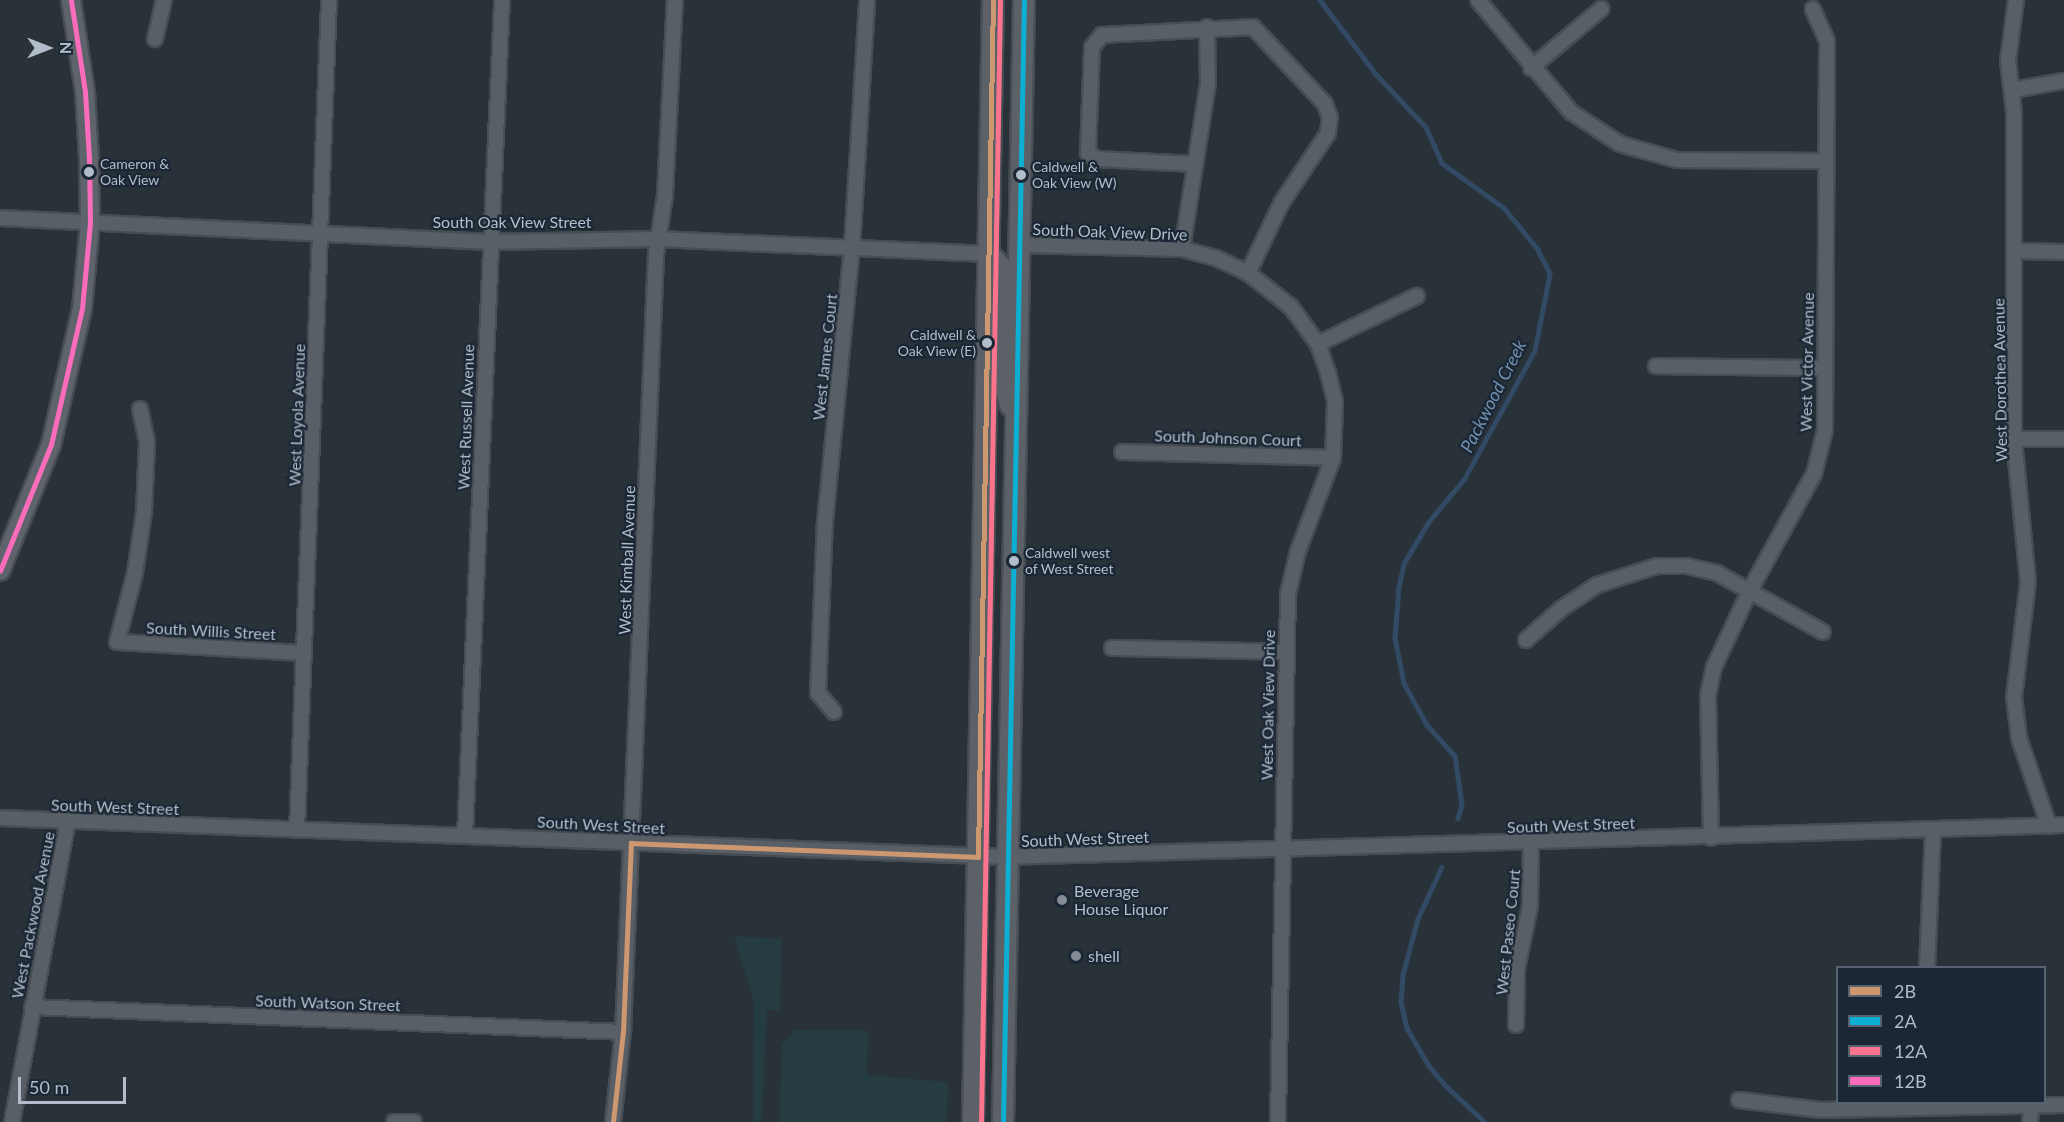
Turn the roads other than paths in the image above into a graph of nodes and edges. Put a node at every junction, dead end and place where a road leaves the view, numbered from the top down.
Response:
1 (71, 0) edge
2 (164, 0) edge
3 (329, 0) edge
4 (502, 0) edge
5 (675, 0) edge
6 (867, 0) edge
7 (993, 0) edge
8 (1024, 0) edge
9 (1478, 0) edge
10 (2016, 0) edge
11 (1601, 9) dead end
12 (1813, 9) dead end
13 (1207, 27) junction
14 (155, 39) dead end
15 (1531, 68) junction
16 (2064, 81) edge
17 (2013, 90) junction
18 (1825, 161) junction
19 (1194, 164) junction
20 (0, 218) edge
21 (90, 222) junction
22 (320, 234) junction
23 (658, 239) junction
24 (490, 242) junction
25 (1019, 245) junction
26 (852, 248) junction
27 (1182, 249) junction
28 (2015, 251) junction
29 (2064, 252) edge
30 (988, 254) junction
31 (1248, 273) junction
32 (1417, 296) dead end
33 (1292, 307) joint
34 (1318, 344) junction
35 (1656, 366) dead end
36 (1826, 368) junction
37 (140, 410) dead end
38 (1016, 422) junction
39 (2014, 439) junction
40 (2064, 439) edge
41 (1122, 452) dead end
42 (1333, 458) junction
43 (0, 572) edge
44 (1750, 590) junction
45 (1823, 632) dead end
46 (1526, 640) dead end
47 (1112, 648) dead end
48 (1284, 652) junction
49 (304, 653) junction
50 (834, 712) dead end
51 (0, 818) edge
52 (68, 821) junction
53 (2064, 825) edge
54 (2049, 826) junction
55 (297, 830) junction
56 (1933, 832) junction
57 (465, 835) junction
58 (1711, 838) junction
59 (631, 843) junction
60 (1531, 843) junction
61 (1281, 848) junction
62 (978, 857) junction
63 (1007, 857) junction
64 (1927, 966) edge
65 (32, 1007) junction
66 (1516, 1025) dead end
67 (623, 1032) junction
68 (1739, 1100) dead end
69 (2064, 1105) edge
70 (1920, 1106) edge
71 (2031, 1106) junction
72 (12, 1122) edge
73 (394, 1122) edge
74 (414, 1122) edge
75 (613, 1122) edge
76 (973, 1122) edge
77 (1003, 1122) edge
78 (1278, 1122) edge
79 (2030, 1122) edge

1 - 21 street
2 - 14 street
3 - 22 street, West Loyola Avenue
4 - 24 street, West Russell Avenue
5 - 23 street, West Kimball Avenue
6 - 26 street, West James Court
7 - 30 main road
8 - 25 main road
9 - 15 street
10 - 17 street, West Dorothea Avenue
11 - 15 street
12 - 18 street, West Victor Avenue
13 - 19 street
13 - 19 street
13 - 31 street
15 - 18 street
16 - 17 street
17 - 28 street, West Dorothea Avenue
18 - 36 street, West Victor Avenue
19 - 27 street
20 - 21 street, South Oak View Street
21 - 22 street, South Oak View Street
21 - 43 street
22 - 24 street, South Oak View Street
22 - 49 street, West Loyola Avenue
23 - 24 street, South Oak View Street
23 - 26 street, South Oak View Street
23 - 59 street, West Kimball Avenue
24 - 57 street, West Russell Avenue
25 - 27 street, South Oak View Drive
25 - 38 main road
26 - 30 street, South Oak View Street
26 - 50 street, West James Court
27 - 31 street, South Oak View Drive
28 - 29 street
28 - 39 street, West Dorothea Avenue
30 - 38 main road
30 - 62 main road
31 - 33 street, South Oak View Drive
32 - 34 street
33 - 34 street, West Oak View Drive
34 - 42 street, West Oak View Drive
35 - 36 street
36 - 44 street, West Victor Avenue
37 - 49 street, South Willis Street
38 - 63 main road
39 - 40 street
39 - 54 street, West Dorothea Avenue
41 - 42 street, South Johnson Court
42 - 48 street, West Oak View Drive
44 - 45 street
44 - 46 street
44 - 58 street, West Victor Avenue
47 - 48 street
48 - 61 street, West Oak View Drive
49 - 55 street, West Loyola Avenue
51 - 52 street, South West Street
52 - 55 street, South West Street
52 - 65 street, West Packwood Avenue
53 - 54 street, South West Street
54 - 56 street, South West Street
55 - 57 street, South West Street
56 - 58 street, South West Street
56 - 64 street
57 - 59 street, South West Street
58 - 60 street, South West Street
59 - 62 street, South West Street
59 - 67 street, West Kimball Avenue
60 - 61 street, South West Street
60 - 66 street, West Paseo Court
61 - 63 street, South West Street
61 - 78 street, West Oak View Drive
62 - 63 street, South West Street
62 - 76 main road
63 - 77 main road
65 - 67 street, South Watson Street
65 - 72 street, West Packwood Avenue
67 - 75 street, West Kimball Avenue
68 - 70 street
69 - 71 street
70 - 71 street
71 - 79 street
73 - 74 street

